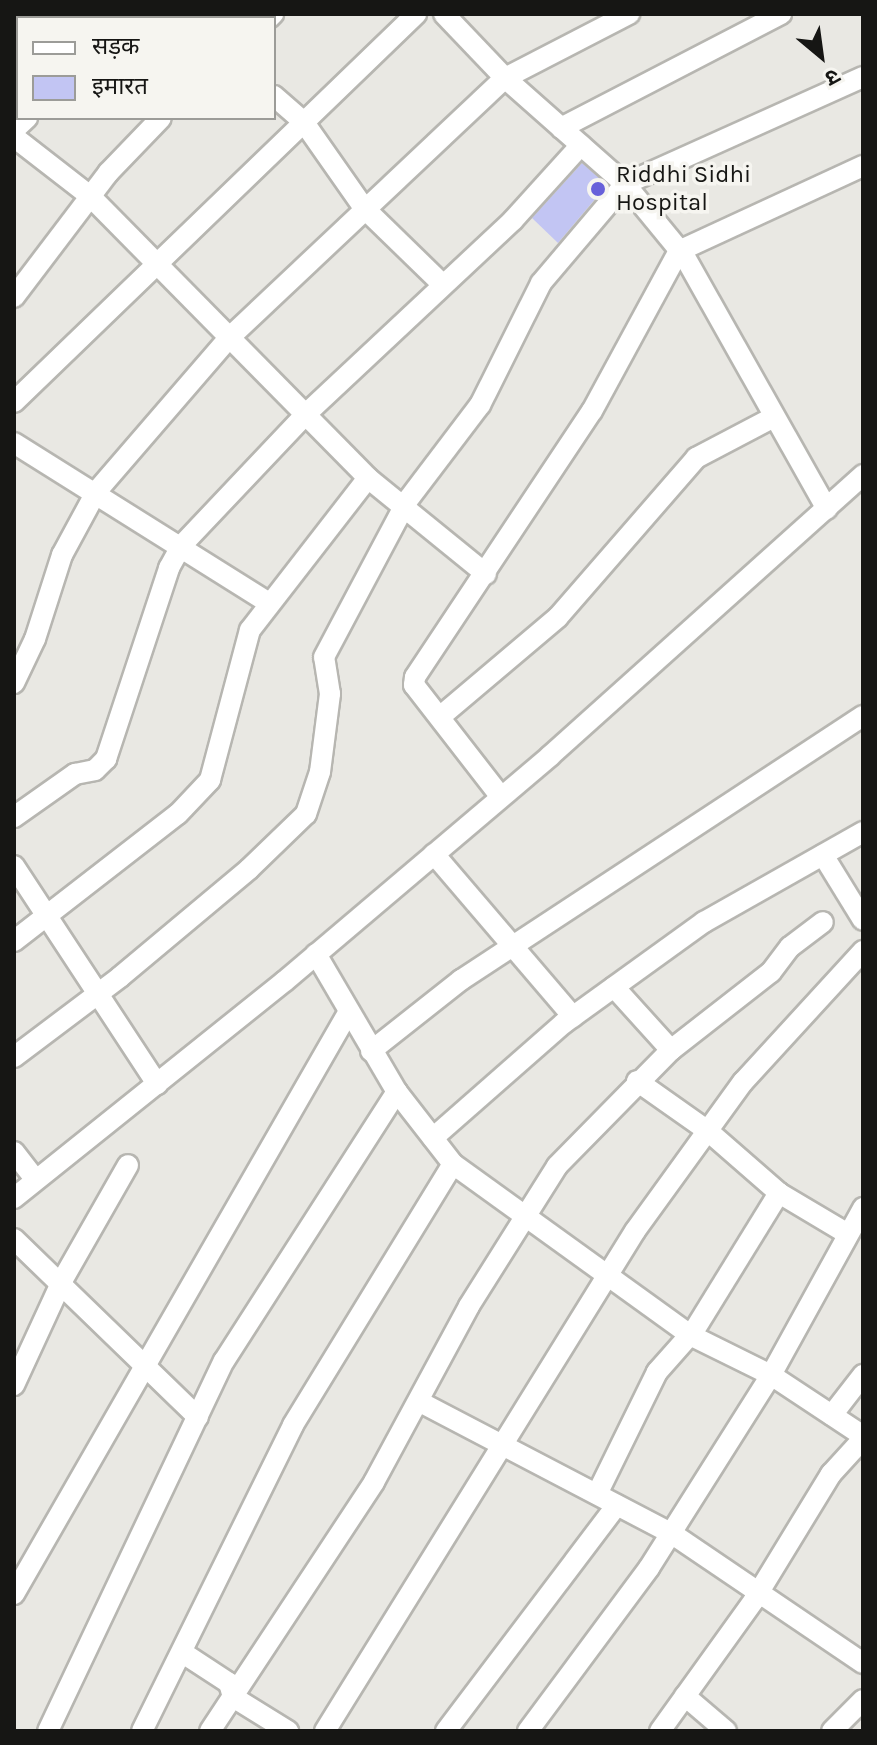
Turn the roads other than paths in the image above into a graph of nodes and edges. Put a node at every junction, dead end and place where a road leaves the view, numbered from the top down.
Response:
1 (416, 14) edge
2 (444, 14) edge
3 (629, 14) edge
4 (781, 14) edge
5 (863, 77) edge
6 (505, 78) junction
7 (276, 98) edge
8 (159, 120) edge
9 (303, 121) junction
10 (561, 128) junction
11 (14, 137) edge
12 (581, 145) junction
13 (863, 166) edge
14 (625, 184) junction
15 (90, 196) junction
16 (364, 208) junction
17 (679, 251) junction
18 (159, 264) junction
19 (441, 283) junction
20 (14, 297) edge
21 (230, 337) junction
22 (14, 402) edge
23 (307, 413) junction
24 (774, 417) junction
25 (14, 443) edge
26 (863, 475) edge
27 (368, 478) junction
28 (96, 492) junction
29 (405, 506) junction
30 (827, 509) junction
31 (182, 545) junction
32 (486, 574) junction
33 (267, 602) junction
34 (14, 683) edge
35 (441, 716) junction
36 (863, 716) edge
37 (501, 797) junction
38 (14, 817) edge
39 (863, 832) edge
40 (434, 854) junction
41 (823, 855) junction
42 (14, 866) edge
43 (46, 917) junction
44 (863, 920) edge
45 (823, 922) dead end
46 (14, 941) edge
47 (515, 945) junction
48 (863, 951) edge
49 (316, 954) junction
50 (614, 987) junction
51 (99, 990) junction
52 (348, 1013) junction
53 (573, 1017) junction
54 (671, 1050) junction
55 (371, 1051) junction
56 (14, 1057) edge
57 (637, 1081) junction
58 (157, 1084) junction
59 (397, 1092) junction
60 (708, 1131) junction
61 (433, 1138) junction
62 (14, 1152) edge
63 (453, 1164) junction
64 (128, 1165) dead end
65 (35, 1179) junction
66 (779, 1193) junction
67 (14, 1198) edge
68 (863, 1208) edge
69 (525, 1216) junction
70 (846, 1233) junction
71 (14, 1239) edge
72 (608, 1276) junction
73 (62, 1284) junction
74 (690, 1335) junction
75 (145, 1362) junction
76 (771, 1375) junction
77 (863, 1375) edge
78 (14, 1385) edge
79 (420, 1402) junction
80 (832, 1415) junction
81 (198, 1417) junction
82 (863, 1437) edge
83 (503, 1444) junction
84 (597, 1494) junction
85 (617, 1505) junction
86 (671, 1533) junction
87 (759, 1590) junction
88 (14, 1594) edge
89 (183, 1653) junction
90 (863, 1663) edge
91 (685, 1696) junction
92 (233, 1697) junction
93 (863, 1700) edge
94 (48, 1731) edge
95 (142, 1731) edge
96 (210, 1731) edge
97 (288, 1731) edge
98 (325, 1731) edge
99 (446, 1731) edge
100 (528, 1731) edge
101 (660, 1731) edge
102 (726, 1731) edge
103 (832, 1731) edge

1 - 9 street
2 - 6 street
3 - 6 street
4 - 10 street
5 - 14 street
6 - 10 street
6 - 16 street
7 - 9 street
8 - 15 street
9 - 16 street
9 - 18 street
10 - 12 street
11 - 15 street
12 - 14 street
12 - 19 street
13 - 17 street
14 - 17 street
14 - 29 street
15 - 18 street
15 - 20 street
16 - 19 street
16 - 21 street
17 - 24 street
17 - 32 street
18 - 21 street
18 - 22 street
19 - 23 street
21 - 23 street
21 - 28 street
23 - 27 street
23 - 31 street
24 - 30 street
24 - 35 street
25 - 28 street
26 - 30 street
27 - 29 street
27 - 33 street
28 - 31 street
28 - 34 street
29 - 32 street
29 - 51 street
30 - 37 street
31 - 33 street
31 - 38 street
32 - 35 street
33 - 43 street
35 - 37 street
36 - 47 street
37 - 40 street
39 - 41 street
40 - 47 street
40 - 49 street
41 - 44 street
41 - 50 street
42 - 43 street
43 - 46 street
43 - 51 street
45 - 54 street
47 - 53 street
47 - 55 street
48 - 60 street
49 - 52 street
49 - 58 street
50 - 53 street
50 - 54 street
51 - 56 street
51 - 58 street
52 - 55 street
52 - 75 street
53 - 61 street
54 - 57 street
55 - 59 street
57 - 60 street
57 - 69 street
58 - 65 street
59 - 61 street
59 - 81 street
60 - 66 street
60 - 72 street
61 - 63 street
62 - 65 street
63 - 69 street
63 - 89 street
64 - 73 street
65 - 67 street
66 - 70 street
66 - 74 street
68 - 70 street
69 - 72 street
69 - 79 street
70 - 76 street
71 - 73 street
72 - 74 street
72 - 83 street
73 - 75 street
73 - 78 street
74 - 76 street
74 - 84 street
75 - 81 street
75 - 88 street
76 - 80 street
76 - 86 street
77 - 80 street
79 - 83 street
79 - 92 street
80 - 82 street
81 - 94 street
82 - 87 street
83 - 84 street
83 - 98 street
84 - 85 street
85 - 86 street
85 - 99 street
86 - 87 street
86 - 100 street
87 - 90 street
87 - 91 street
89 - 92 street
89 - 95 street
91 - 101 street
91 - 102 street
92 - 96 street
92 - 97 street
93 - 103 street

